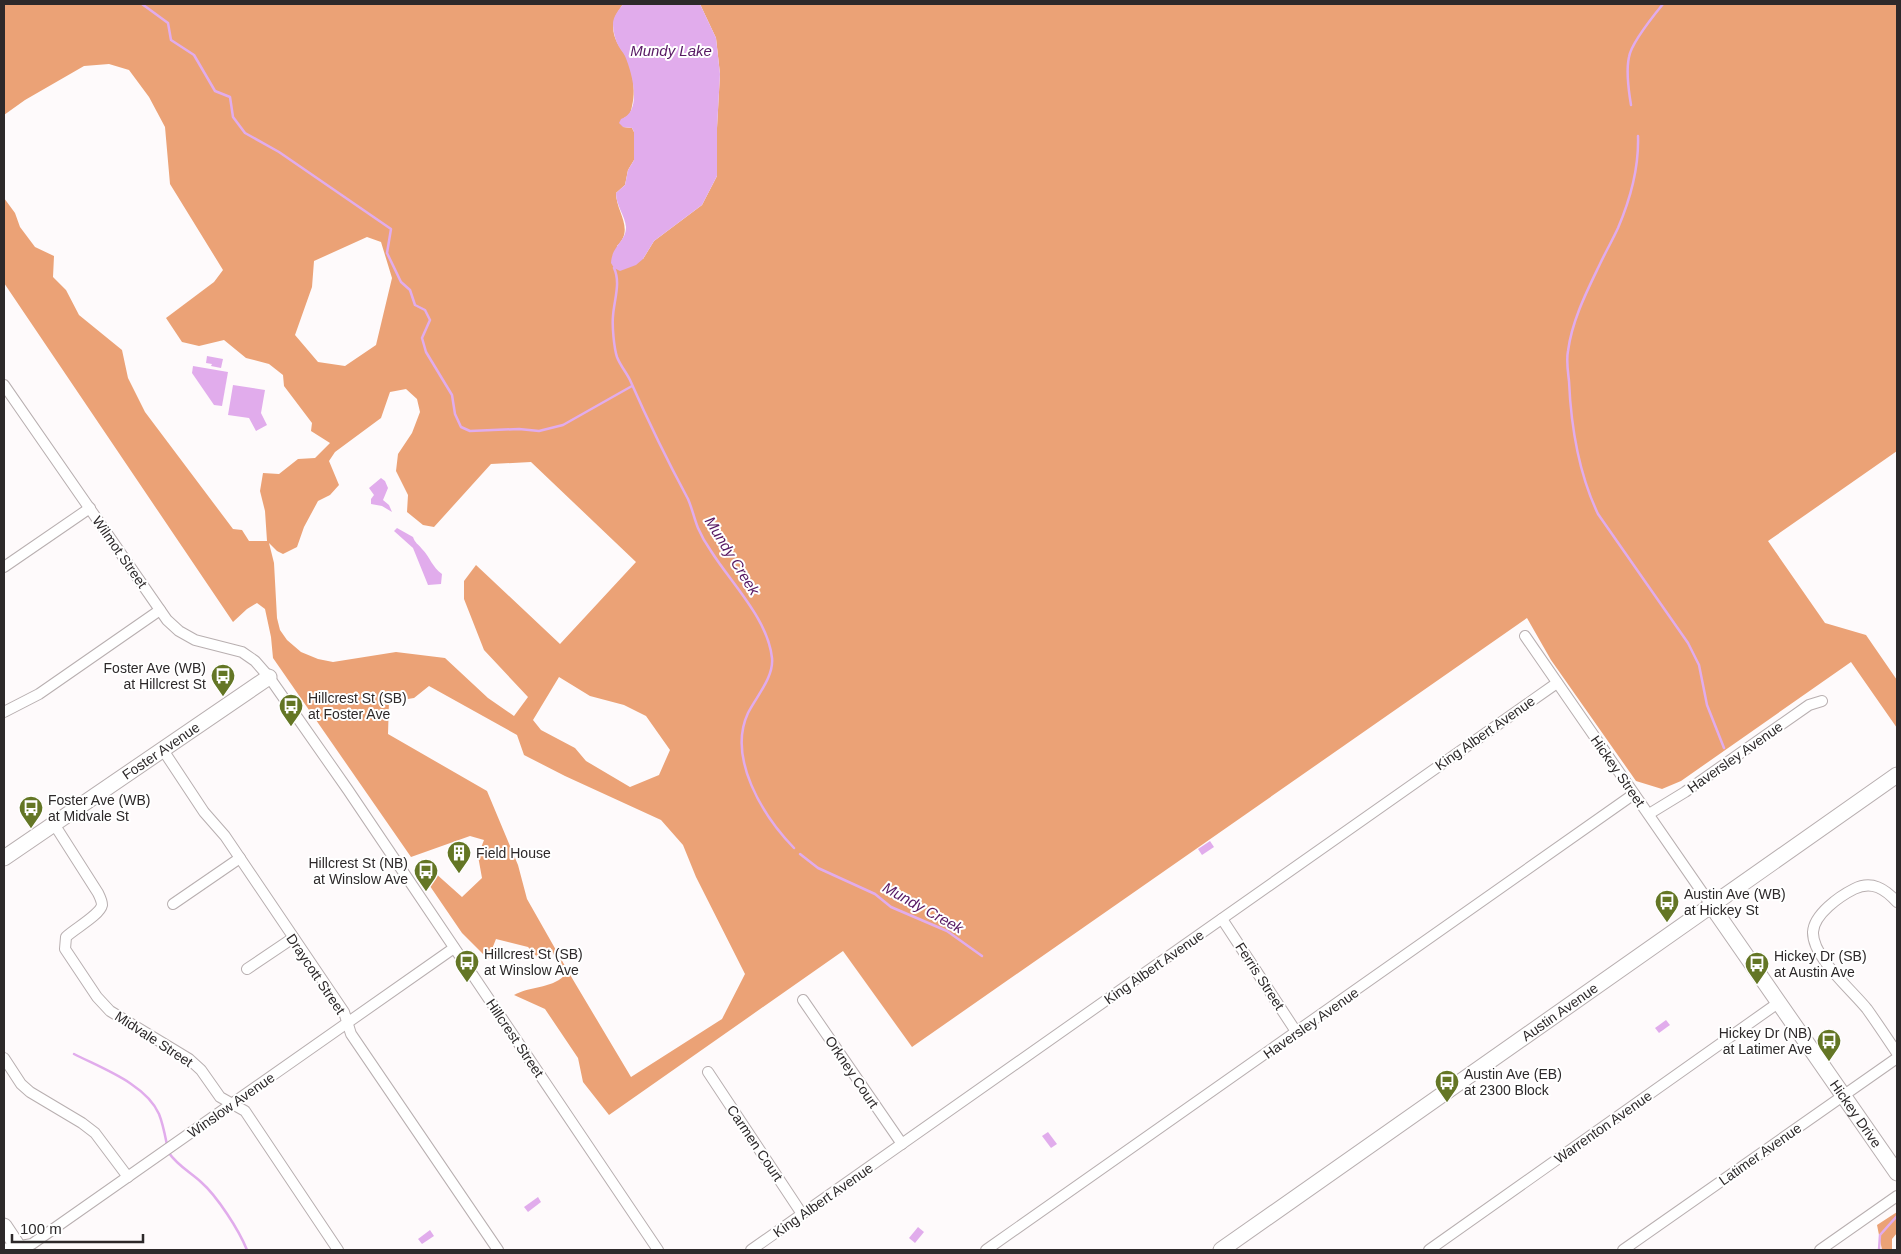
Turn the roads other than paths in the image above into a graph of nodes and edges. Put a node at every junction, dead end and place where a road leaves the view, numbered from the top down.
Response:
1 (4, 385) edge
2 (90, 508) junction
3 (4, 567) edge
4 (160, 610) junction
5 (1525, 636) dead end
6 (269, 677) junction
7 (1557, 683) junction
8 (1822, 701) dead end
9 (4, 712) edge
10 (163, 750) junction
11 (1897, 775) edge
12 (1634, 794) junction
13 (1649, 814) junction
14 (54, 824) junction
15 (4, 858) edge
16 (240, 858) junction
17 (1897, 902) edge
18 (173, 904) dead end
19 (1711, 905) junction
20 (1222, 918) junction
21 (292, 938) junction
22 (454, 948) junction
23 (247, 969) dead end
24 (803, 1000) dead end
25 (1778, 1003) junction
26 (348, 1023) junction
27 (1297, 1032) junction
28 (1897, 1053) edge
29 (4, 1058) edge
30 (1897, 1058) edge
31 (708, 1072) dead end
32 (1842, 1095) junction
33 (233, 1104) junction
34 (902, 1144) junction
35 (1897, 1173) edge
36 (128, 1177) junction
37 (1897, 1196) edge
38 (802, 1214) junction
39 (4, 1226) edge
40 (14, 1249) edge
41 (338, 1250) edge
42 (498, 1250) edge
43 (658, 1250) edge
44 (751, 1250) edge
45 (986, 1250) edge
46 (1221, 1250) edge
47 (1429, 1250) edge
48 (1623, 1250) edge
49 (1820, 1250) edge

1 - 2 street, Wilmot Street
2 - 3 street
2 - 4 street, Wilmot Street
4 - 6 street, Wilmot Street
4 - 9 street
5 - 7 street, Hickey Street
6 - 10 main road, Foster Avenue
6 - 22 street, Hillcrest Street
7 - 12 street, Hickey Street
7 - 20 street, King Albert Avenue
8 - 13 street, Haversley Avenue
10 - 14 main road, Foster Avenue
10 - 16 street, Draycott Street
11 - 19 main road, Austin Avenue
12 - 13 street, Hickey Street
12 - 27 street, Haversley Avenue
13 - 19 street, Hickey Street
14 - 15 main road, Foster Avenue
14 - 33 street, Midvale Street
16 - 18 street
16 - 21 street, Draycott Street
17 - 28 street
19 - 25 main road, Hickey Drive
19 - 46 main road, Austin Avenue
20 - 27 street, Ferris Street
20 - 34 street, King Albert Avenue
21 - 23 street
21 - 26 street, Draycott Street
22 - 26 street, Winslow Avenue
22 - 43 street, Hillcrest Street
24 - 34 street, Orkney Court
25 - 32 main road, Hickey Drive
25 - 47 street, Warrenton Avenue
26 - 33 street, Winslow Avenue
26 - 42 street, Draycott Street
27 - 45 street, Haversley Avenue
29 - 36 street
30 - 32 street, Latimer Avenue
31 - 38 street, Carmen Court
32 - 35 main road, Hickey Drive
32 - 48 street, Latimer Avenue
33 - 36 street, Winslow Avenue
33 - 41 street, Midvale Street
34 - 38 street, King Albert Avenue
36 - 40 street, Winslow Avenue
37 - 49 street
38 - 44 street, King Albert Avenue
39 - 40 main road

